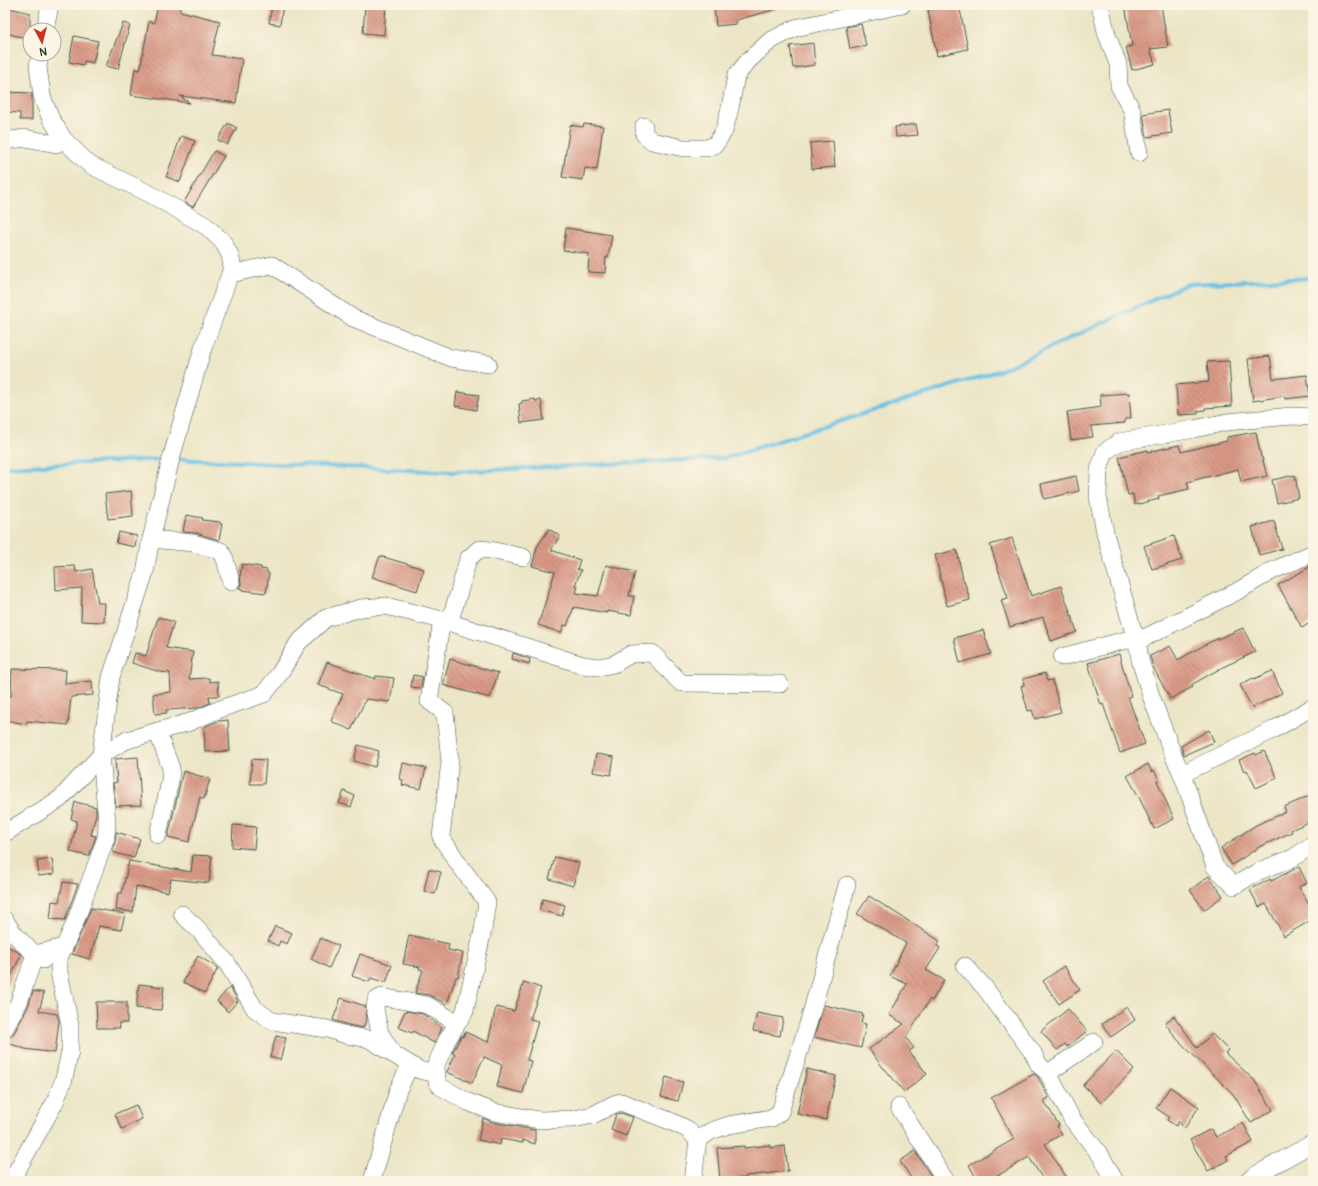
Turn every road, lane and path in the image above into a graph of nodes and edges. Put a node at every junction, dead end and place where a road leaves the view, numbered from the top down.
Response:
1 (50, 5) edge
2 (902, 5) edge
3 (1100, 5) edge
4 (47, 22) edge
5 (39, 62) edge
6 (644, 126) dead end
7 (64, 140) junction
8 (5, 142) edge
9 (1139, 153) dead end
10 (230, 274) junction
11 (488, 364) dead end
12 (1313, 417) edge
13 (151, 539) junction
14 (1313, 553) edge
15 (523, 558) dead end
16 (231, 582) dead end
17 (446, 621) junction
18 (1137, 638) junction
19 (1062, 657) dead end
20 (780, 684) dead end
21 (1313, 707) edge
22 (157, 732) junction
23 (100, 755) junction
24 (1182, 774) junction
25 (5, 832) edge
26 (158, 835) dead end
27 (1313, 844) edge
28 (847, 885) dead end
29 (182, 914) dead end
30 (5, 920) edge
31 (64, 947) junction
32 (35, 954) junction
33 (965, 966) dead end
34 (59, 972) junction
35 (12, 1002) edge
36 (457, 1023) junction
37 (5, 1028) edge
38 (1094, 1042) dead end
39 (393, 1054) junction
40 (410, 1064) junction
41 (1048, 1073) junction
42 (436, 1074) junction
43 (899, 1107) dead end
44 (698, 1140) junction
45 (1313, 1143) edge
46 (14, 1179) edge
47 (372, 1181) edge
48 (693, 1181) edge
49 (946, 1181) edge
50 (1115, 1181) edge
51 (1248, 1181) edge

1 - 4 street
2 - 6 street
3 - 9 street
5 - 7 street
7 - 8 street
7 - 10 street
10 - 11 street
10 - 13 street
12 - 18 street
13 - 16 street
13 - 23 street
14 - 18 street
15 - 17 street
17 - 20 street
17 - 22 street
17 - 36 street
18 - 19 street
18 - 24 street
21 - 24 street
22 - 23 street
22 - 26 street
23 - 25 street
23 - 31 street
24 - 27 street
28 - 44 street
29 - 39 street
30 - 32 street
31 - 32 street
31 - 34 street
32 - 34 street
32 - 35 street
33 - 41 street
34 - 46 street
35 - 37 street
36 - 39 street
36 - 42 street
38 - 41 street
39 - 40 street
40 - 42 street
40 - 47 street
41 - 50 street
42 - 44 street
43 - 49 street
44 - 48 street
45 - 51 street

